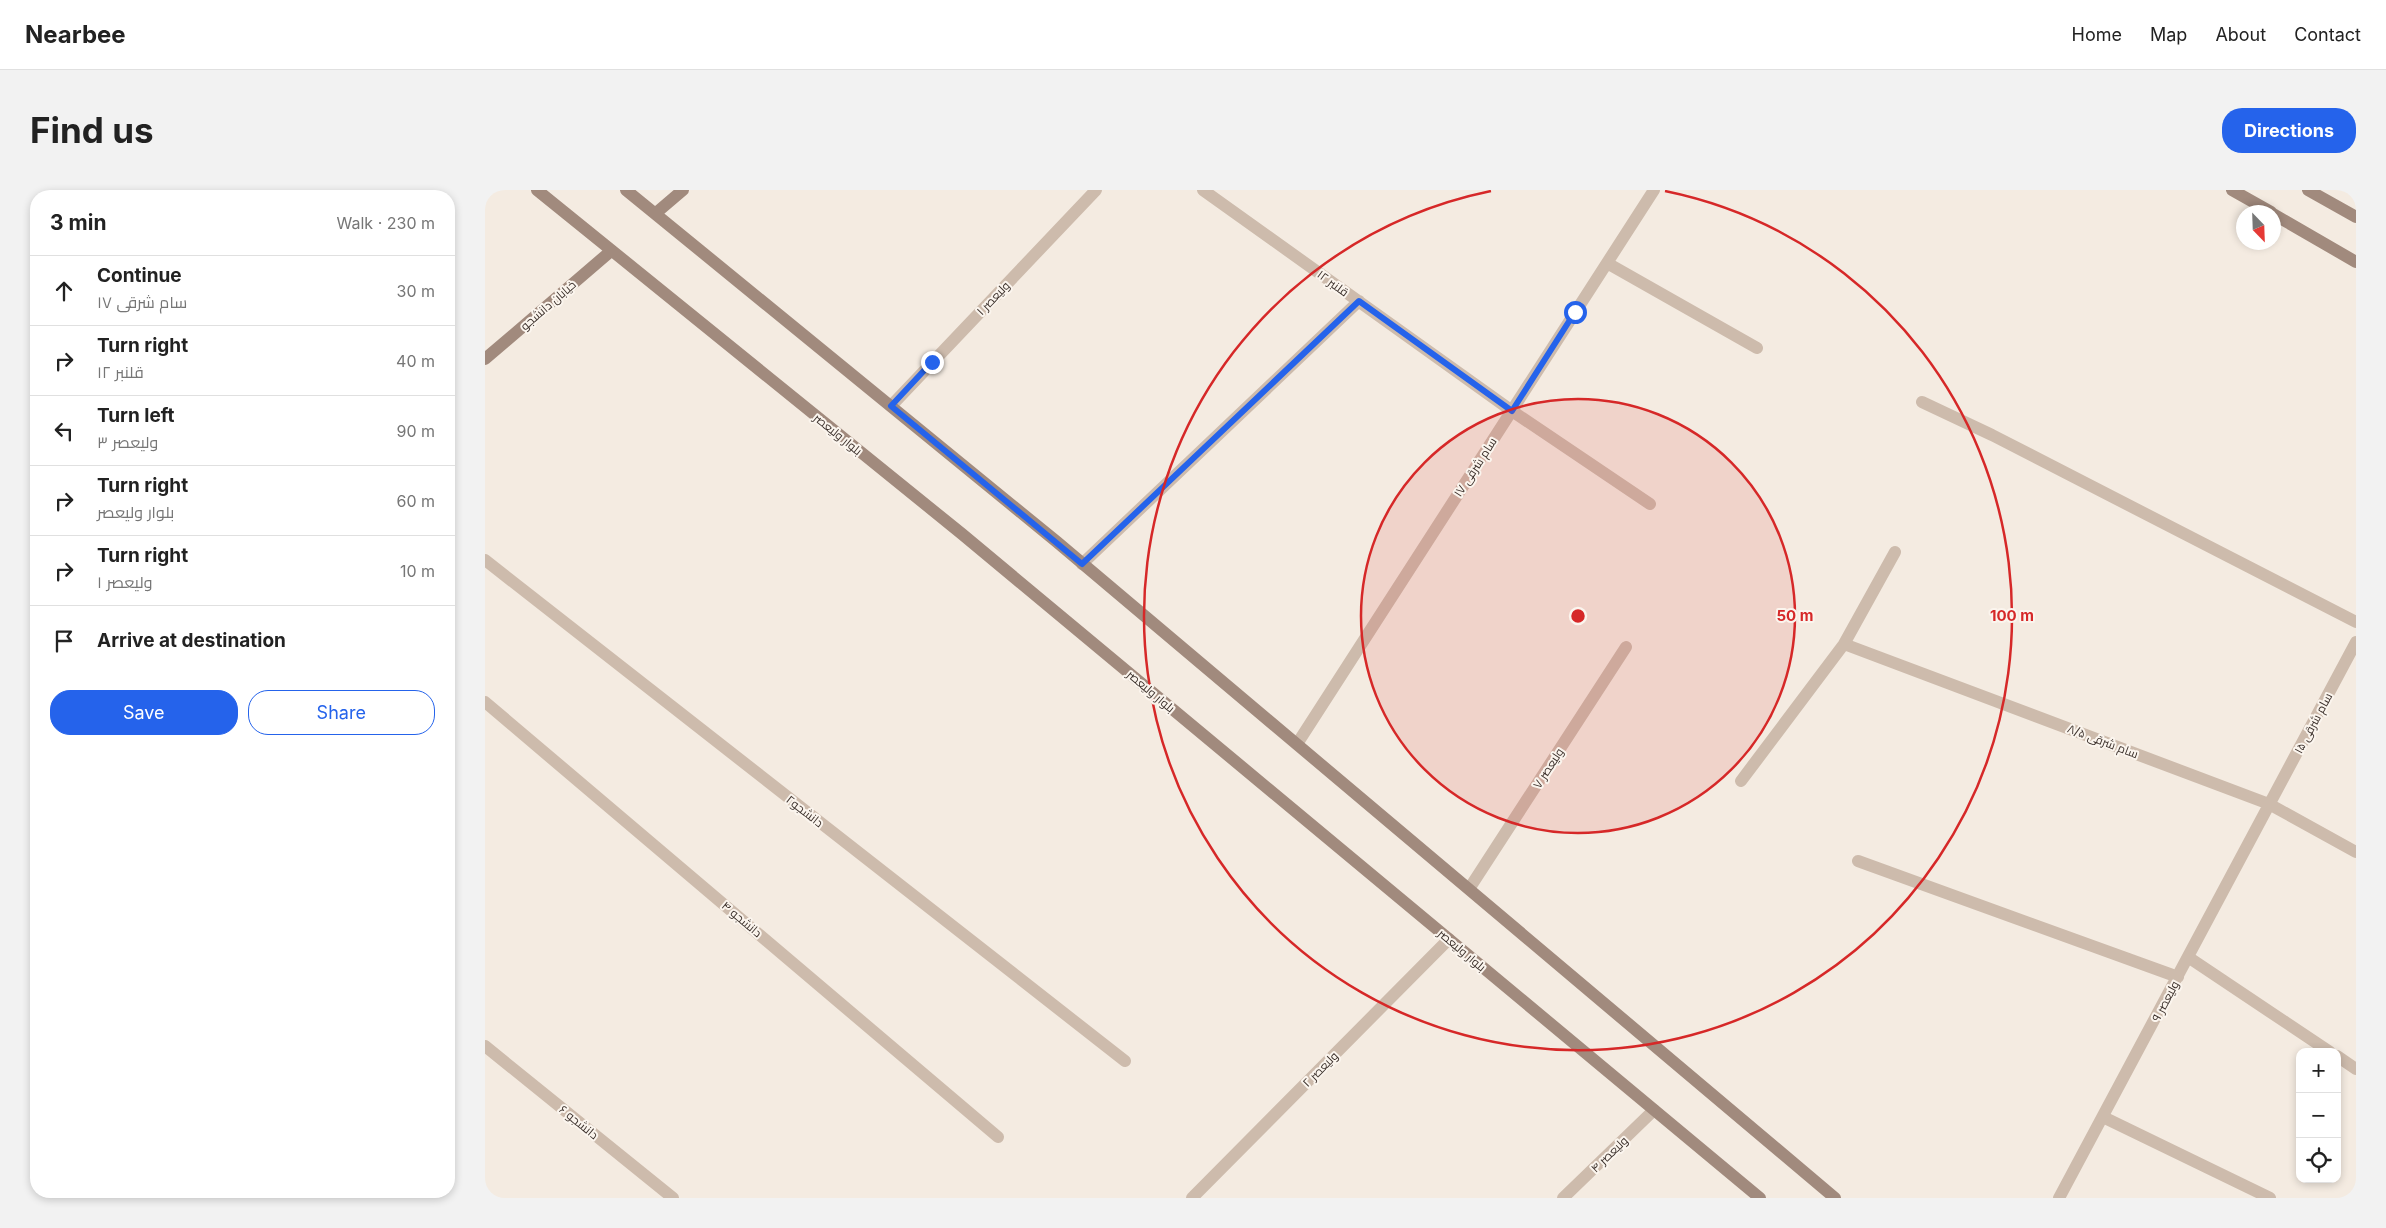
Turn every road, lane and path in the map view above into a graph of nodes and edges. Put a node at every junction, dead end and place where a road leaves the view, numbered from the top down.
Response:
1 (537, 190) edge
2 (626, 190) edge
3 (683, 190) edge
4 (1096, 190) edge
5 (1203, 190) edge
6 (2232, 190) edge
7 (2308, 190) edge
8 (1651, 191) edge
9 (2322, 193) edge
10 (2258, 205) edge
11 (656, 213) junction
12 (2356, 217) edge
13 (2281, 218) edge
14 (611, 251) junction
15 (2356, 262) edge
16 (1607, 263) junction
17 (1359, 301) junction
18 (1757, 348) dead end
19 (485, 359) edge
20 (1922, 402) dead end
21 (891, 406) junction
22 (1512, 411) junction
23 (1650, 504) dead end
24 (1895, 552) dead end
25 (485, 560) edge
26 (1082, 564) junction
27 (2356, 622) edge
28 (2356, 642) edge
29 (1844, 644) junction
30 (1626, 647) dead end
31 (485, 702) edge
32 (1297, 744) junction
33 (1741, 781) dead end
34 (2269, 804) junction
35 (2356, 852) edge
36 (1859, 860) dead end
37 (1469, 889) junction
38 (1449, 939) junction
39 (2188, 957) junction
40 (2178, 977) junction
41 (485, 1046) edge
42 (2325, 1048) edge
43 (2341, 1059) edge
44 (1125, 1062) dead end
45 (2356, 1069) edge
46 (1655, 1110) junction
47 (2103, 1117) junction
48 (999, 1137) dead end
49 (673, 1198) edge
50 (1191, 1198) edge
51 (1563, 1198) edge
52 (1760, 1198) edge
53 (1835, 1198) edge
54 (2059, 1198) edge
55 (2271, 1198) edge

1 - 14 main road, بلوار ولیعصر
2 - 11 main road
3 - 11 main road
4 - 21 street, ولیعصر ۱
5 - 17 street, قلنبر ۱۲
6 - 10 main road
7 - 9 main road
8 - 16 street, سام شرقی ۱۷
9 - 12 main road
11 - 21 main road
13 - 15 main road
14 - 19 main road, خیابان دانشجو
14 - 38 main road, بلوار ولیعصر
16 - 18 street
16 - 22 street, سام شرقی ۱۷
17 - 22 street, قلنبر ۱۲
17 - 26 street
20 - 27 street
21 - 26 main road
22 - 23 street, قلنبر ۱۲
22 - 32 street, سام شرقی ۱۷
24 - 29 street
25 - 44 street, دانشجو۲
26 - 32 main road
28 - 34 street, سام شرقی ۱۵
29 - 33 street
29 - 34 street, سام شرقی ۸/۵
30 - 37 street, ولیعصر ۷
31 - 48 street, دانشجو ۴
32 - 37 main road
34 - 35 street, سام شرقی ۸/۵
34 - 39 street, ولیعصر ۹
36 - 40 street
37 - 53 main road
38 - 46 main road, بلوار ولیعصر
38 - 50 street, ولیعصر ۲
39 - 40 street, ولیعصر ۹
39 - 42 street
40 - 47 street, ولیعصر ۹
41 - 49 street, دانشجو ۶
43 - 45 street
46 - 51 street, ولیعصر ۴
46 - 52 main road, بلوار ولیعصر
47 - 54 street, ولیعصر ۹
47 - 55 street

